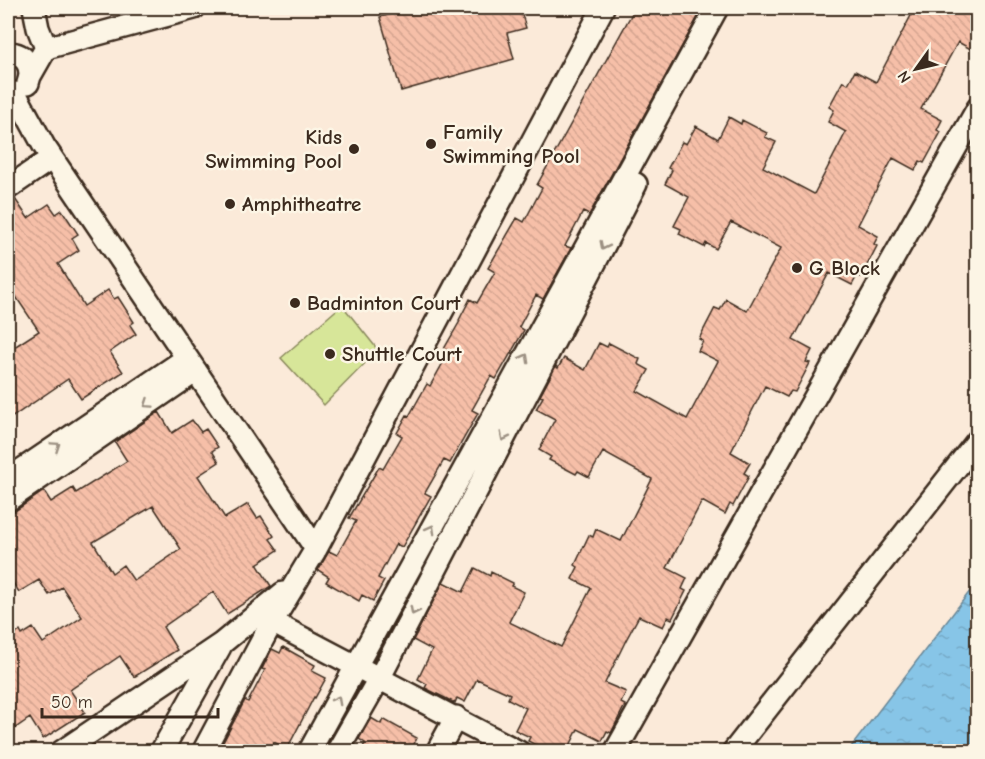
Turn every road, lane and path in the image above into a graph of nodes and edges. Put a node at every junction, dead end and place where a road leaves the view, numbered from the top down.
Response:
1 (34, 8) edge
2 (194, 8) edge
3 (603, 8) edge
4 (717, 8) edge
5 (728, 8) edge
6 (46, 48) junction
7 (8, 53) edge
8 (30, 76) junction
9 (11, 93) edge
10 (978, 108) edge
11 (48, 152) junction
12 (8, 170) edge
13 (8, 188) edge
14 (191, 364) junction
15 (978, 440) edge
16 (8, 479) edge
17 (8, 500) edge
18 (316, 549) junction
19 (297, 582) junction
20 (272, 622) junction
21 (221, 644) junction
22 (356, 665) junction
23 (380, 677) junction
24 (456, 717) junction
25 (61, 752) edge
26 (161, 752) edge
27 (203, 752) edge
28 (309, 752) edge
29 (338, 752) edge
30 (437, 752) edge
31 (519, 752) edge
32 (615, 752) edge
33 (733, 752) edge

1 - 6 street
2 - 6 street
3 - 18 street
22 -> 4 street
5 -> 23 street
6 - 8 street
7 - 8 street
8 - 9 street
9 - 11 street
10 - 32 street
11 - 12 street
11 - 13 street
11 - 14 street
16 -> 14 street
14 -> 17 street
14 - 18 street
15 - 33 street
18 - 19 street
19 - 20 street
19 - 21 street
20 - 22 street
20 - 27 street
21 - 25 street
21 - 26 street
22 - 23 street
28 -> 22 street
23 - 24 street
23 - 29 street
24 - 30 street
24 - 31 street

